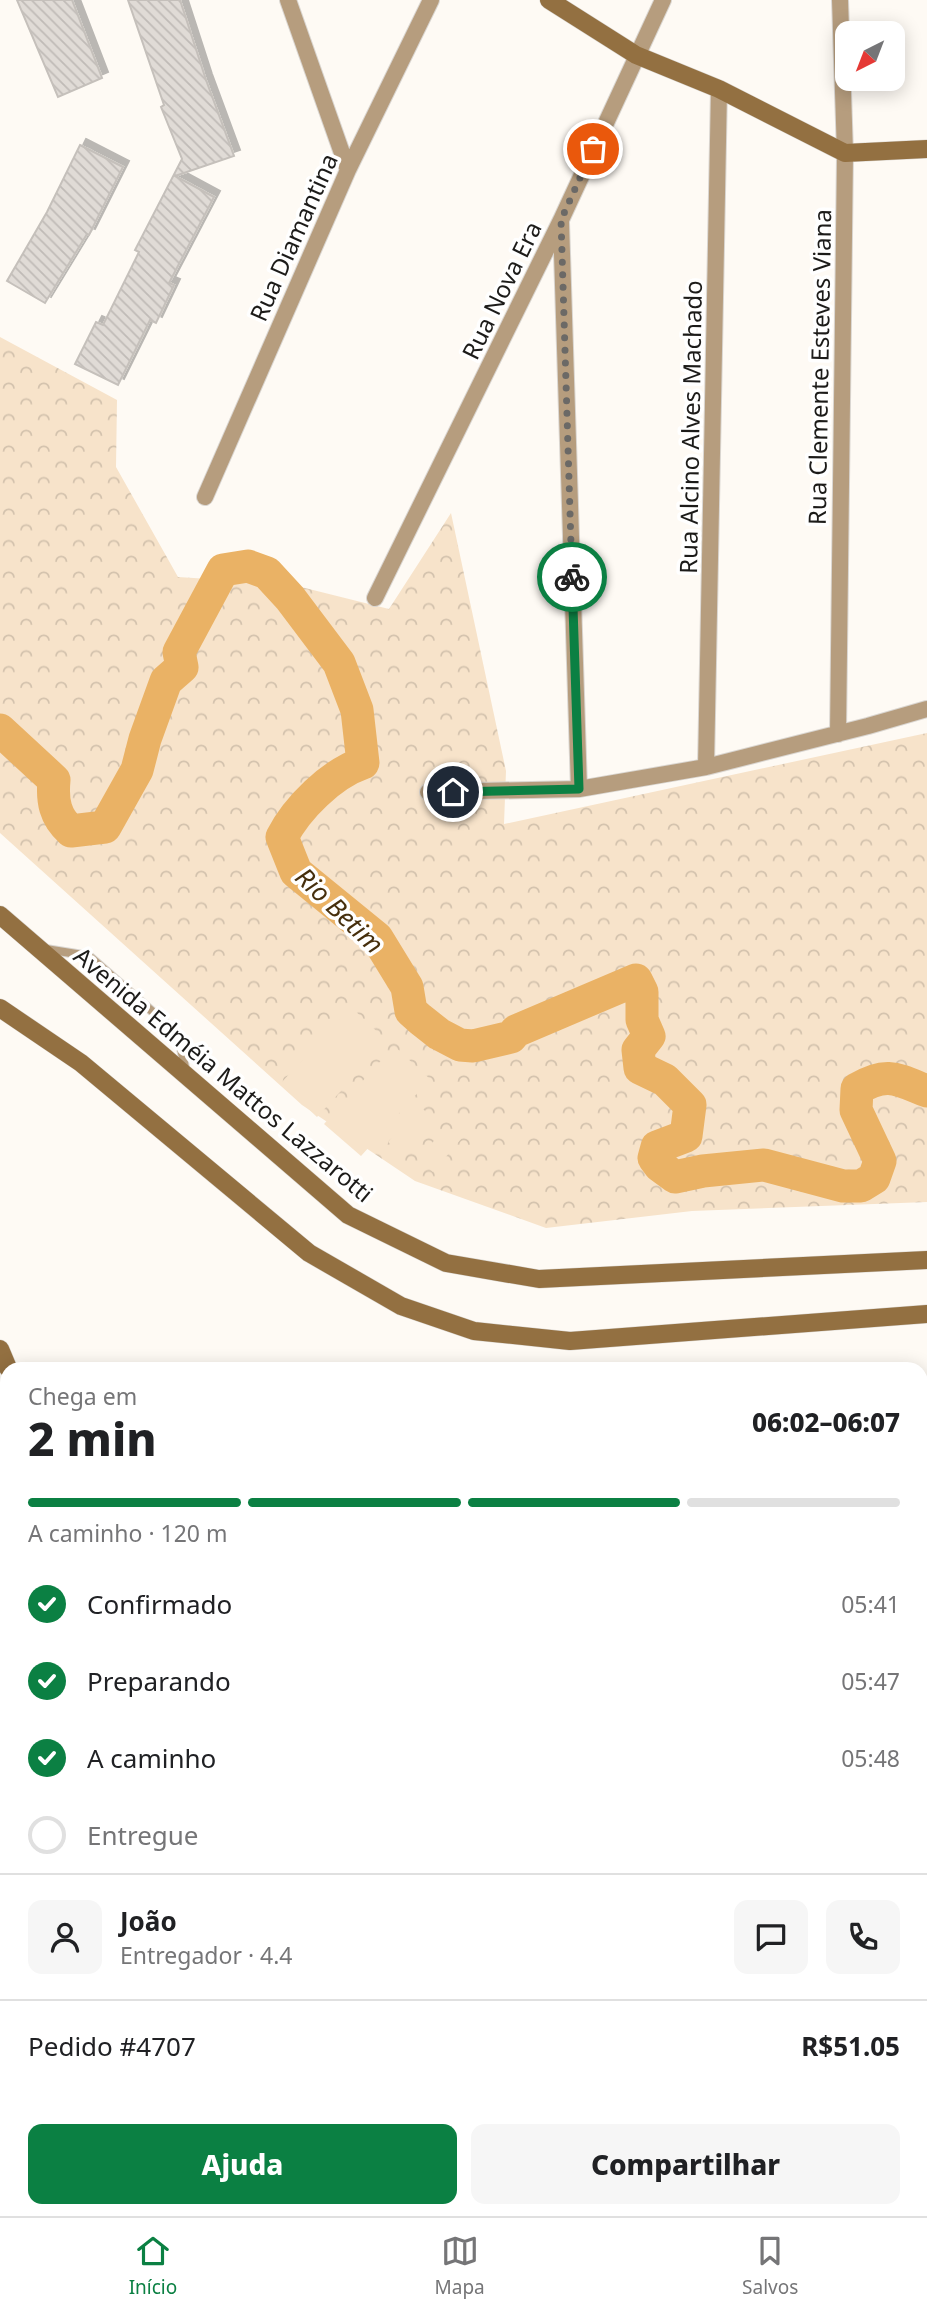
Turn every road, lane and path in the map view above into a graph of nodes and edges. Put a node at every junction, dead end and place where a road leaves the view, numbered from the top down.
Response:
1 (288, 0) edge
2 (431, 0) edge
3 (549, 0) edge
4 (663, 0) edge
5 (840, 0) edge
6 (636, 55) junction
7 (719, 89) junction
8 (927, 149) edge
9 (845, 153) junction
10 (348, 170) junction
11 (561, 220) junction
12 (205, 497) dead end
13 (374, 598) dead end
14 (927, 709) edge
15 (838, 734) junction
16 (706, 767) junction
17 (579, 789) junction
18 (428, 792) dead end
19 (0, 915) edge
20 (38, 948) junction
21 (0, 1009) edge
22 (187, 1078) junction
23 (927, 1259) edge
24 (927, 1314) edge

1 - 10 street
2 - 10 street, Rua Diamantina
3 - 6 main road
4 - 6 street, Rua Nova Era
5 - 9 street, Rua Clemente Esteves Viana
6 - 7 main road
6 - 11 street, Rua Nova Era
7 - 9 main road
7 - 16 street, Rua Alcino Alves Machado
8 - 9 main road
9 - 15 street, Rua Clemente Esteves Viana
10 - 12 street, Rua Diamantina
11 - 13 street, Rua Nova Era
11 - 17 street
14 - 15 street
15 - 16 street
16 - 17 street
17 - 18 street
19 - 20 main road, Avenida Edméia Mattos Lazzarotti
20 - 22 main road, Avenida Edméia Mattos Lazzarotti
20 - 22 lane
21 - 24 main road
22 - 23 main road, Avenida Edméia Mattos Lazzarotti

